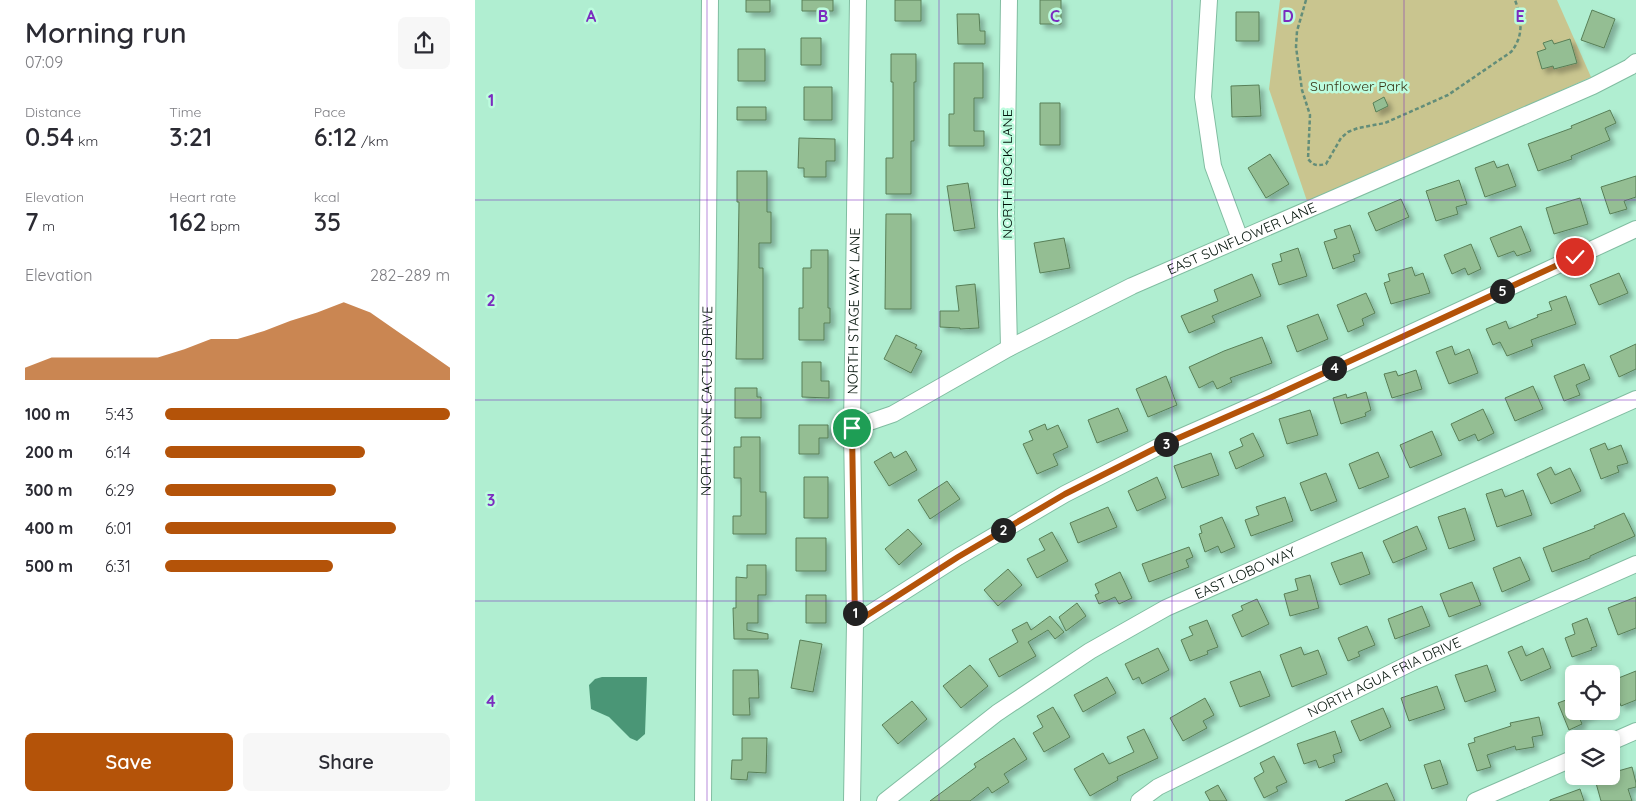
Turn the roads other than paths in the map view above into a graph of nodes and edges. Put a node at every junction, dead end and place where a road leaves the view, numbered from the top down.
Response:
1 (710, 0) edge
2 (858, 0) edge
3 (1009, 0) edge
4 (1209, 0) edge
5 (1636, 62) edge
6 (1636, 229) edge
7 (1240, 239) junction
8 (1009, 348) junction
9 (1636, 399) edge
10 (852, 428) junction
11 (1636, 564) edge
12 (855, 623) junction
13 (1636, 731) edge
14 (1620, 738) edge
15 (1565, 762) edge
16 (703, 801) edge
17 (852, 801) edge
18 (885, 801) edge
19 (1139, 801) edge
20 (1475, 801) edge

1 - 16 street, NORTH LONE CACTUS DRIVE
2 - 10 street, NORTH STAGE WAY LANE
3 - 8 street, NORTH ROCK LANE
4 - 7 street
5 - 7 street, EAST SUNFLOWER LANE
6 - 12 street
7 - 8 street, EAST SUNFLOWER LANE
8 - 10 street, EAST SUNFLOWER LANE
9 - 18 street, EAST LOBO WAY
10 - 12 street, NORTH STAGE WAY LANE
11 - 19 street, NORTH AGUA FRIA DRIVE
12 - 17 street, NORTH STAGE WAY LANE
13 - 14 street
15 - 20 street

